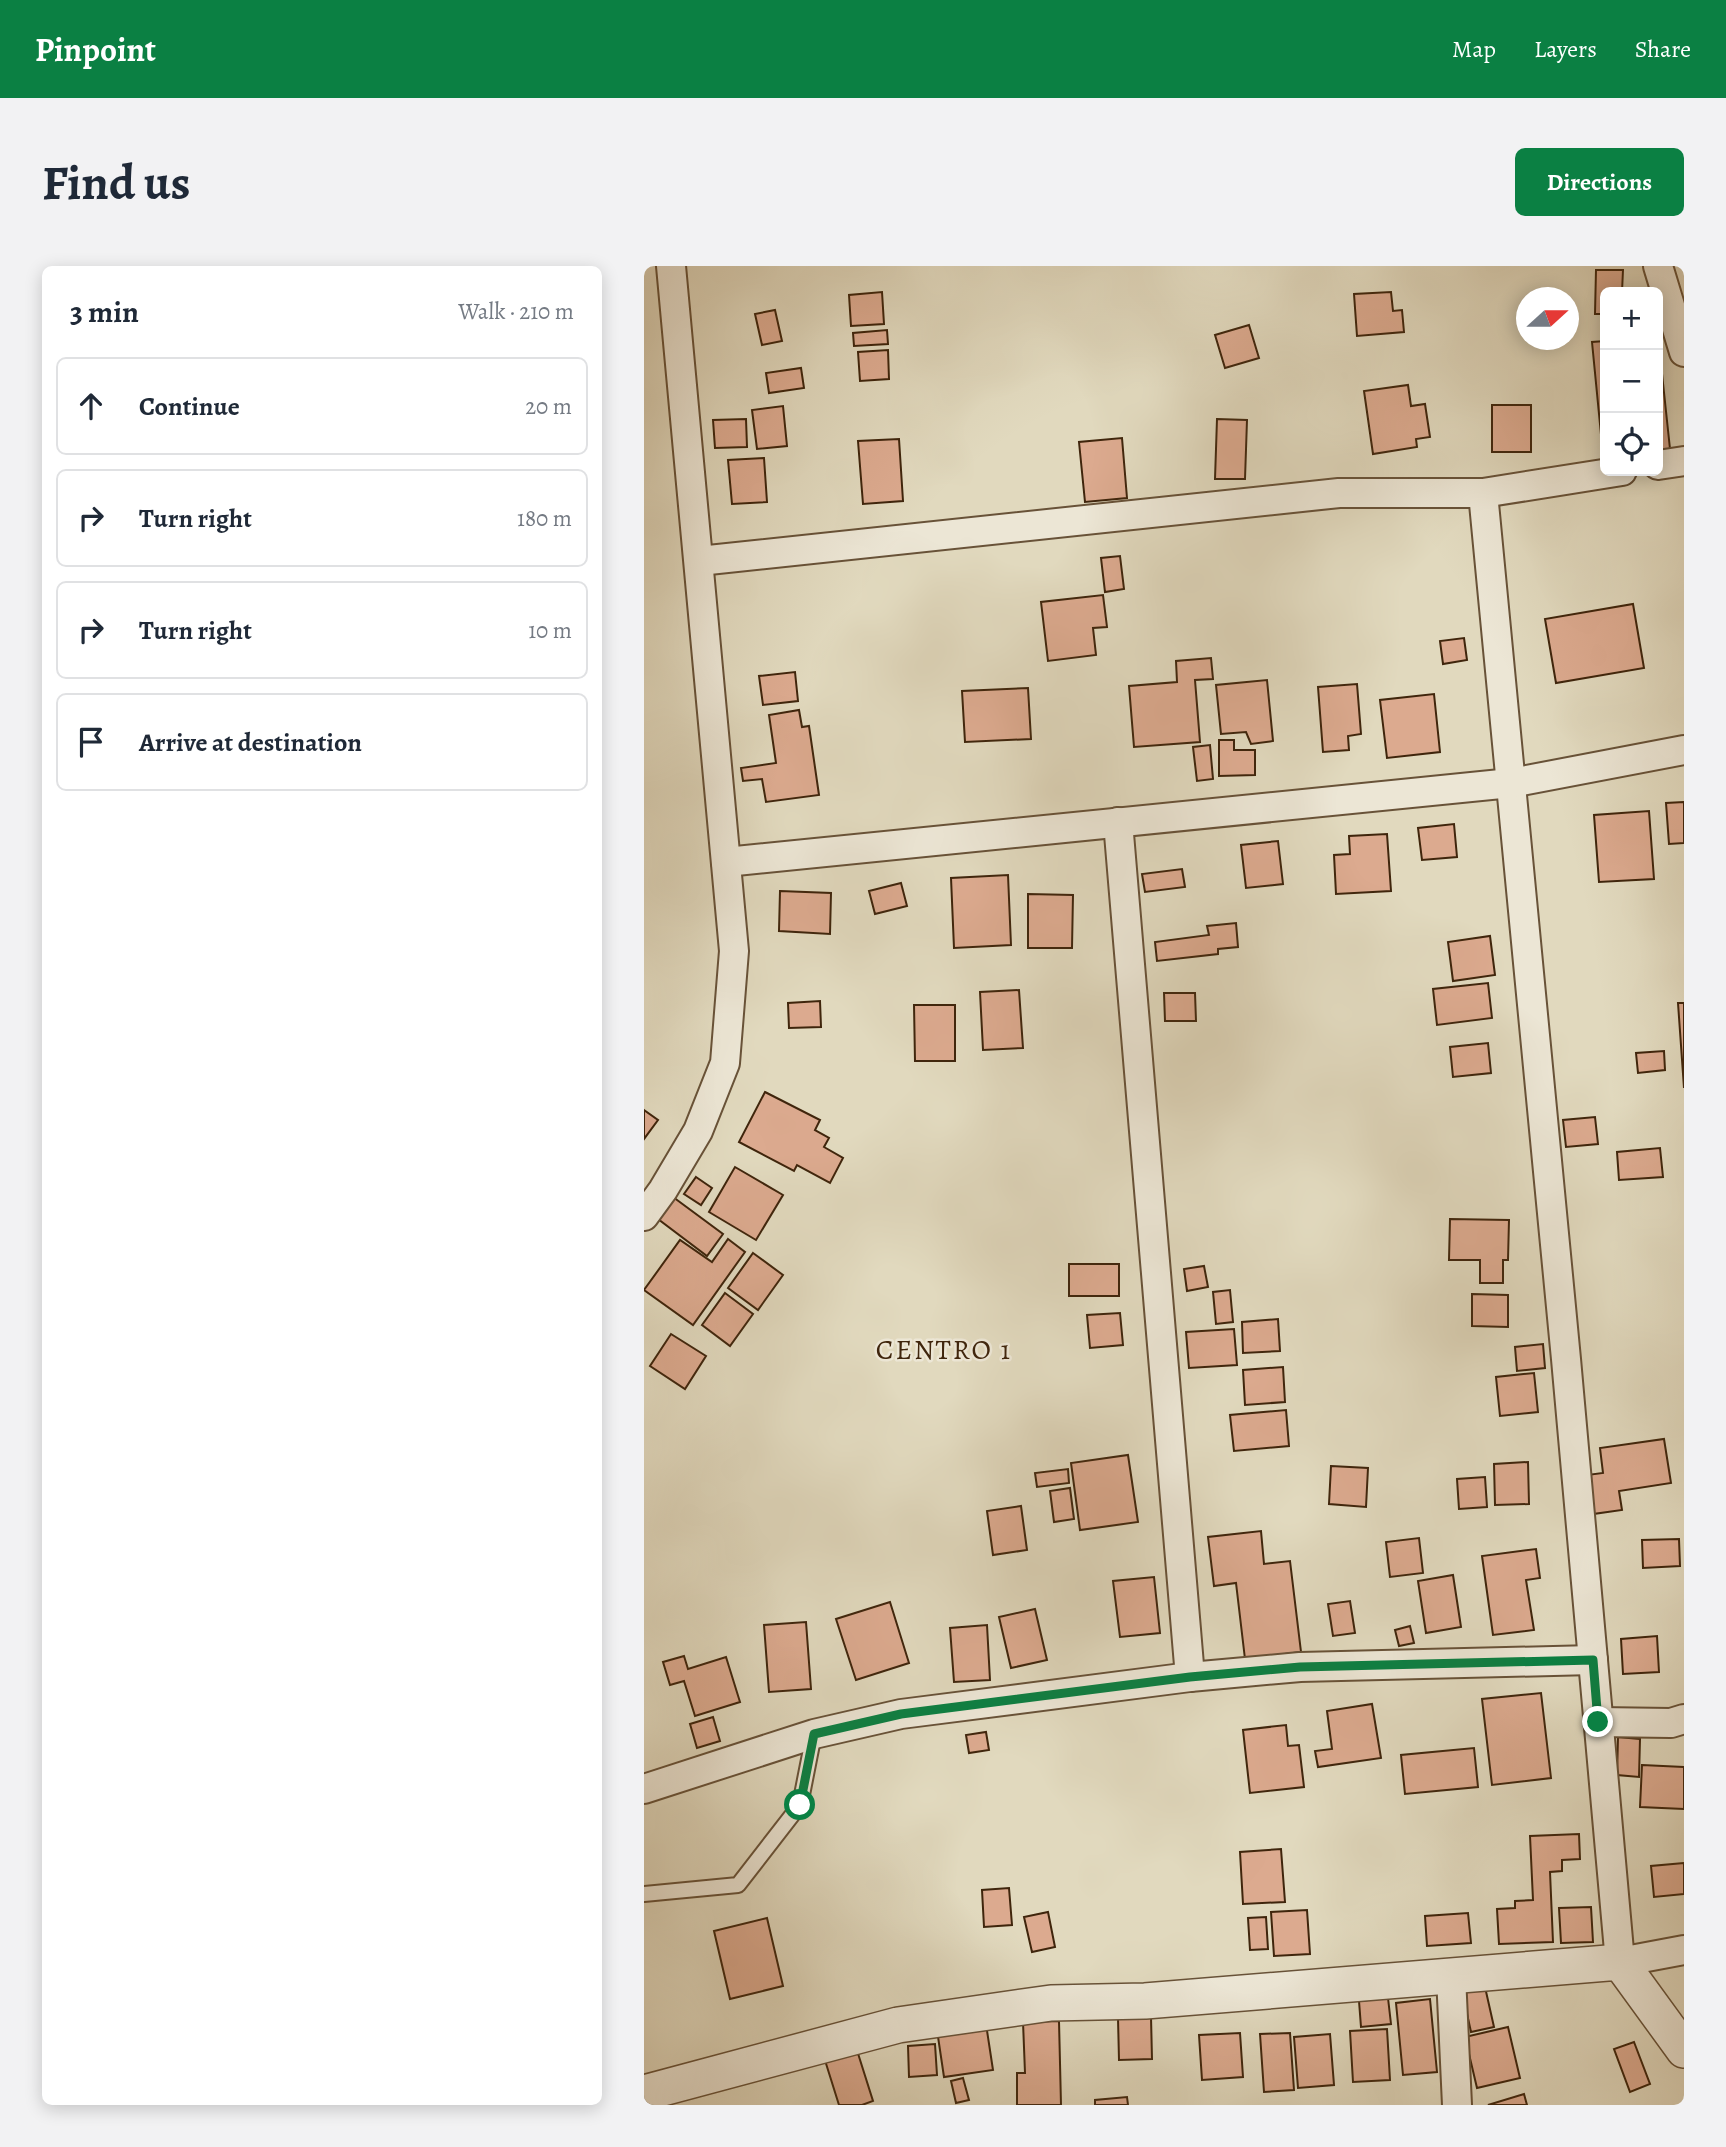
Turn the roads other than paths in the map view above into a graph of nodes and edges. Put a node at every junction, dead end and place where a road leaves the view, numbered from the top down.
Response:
1 (671, 266) edge
2 (1658, 266) edge
3 (1684, 352) edge
4 (1684, 461) edge
5 (1663, 464) edge
6 (1600, 474) edge
7 (1483, 493) junction
8 (699, 561) junction
9 (1684, 750) edge
10 (1511, 783) junction
11 (1118, 822) junction
12 (726, 862) junction
13 (644, 1216) edge
14 (1593, 1660) junction
15 (1190, 1677) junction
16 (1684, 1719) edge
17 (1598, 1722) junction
18 (814, 1734) junction
19 (644, 1789) edge
20 (644, 1894) edge
21 (1684, 1950) edge
22 (1620, 1962) junction
23 (1451, 1976) junction
24 (1684, 2050) edge
25 (644, 2093) edge
26 (1457, 2105) edge

1 - 8 street
2 - 3 street
4 - 5 street
6 - 7 street
7 - 8 street
7 - 10 street
8 - 12 street
9 - 10 street
10 - 11 street
10 - 14 street
11 - 12 street
11 - 15 street
12 - 13 street
14 - 15 street
14 - 17 street
15 - 18 street
16 - 17 street
17 - 22 street
18 - 19 street
18 - 20 lane
21 - 22 street
22 - 23 street
22 - 24 street
23 - 25 street
23 - 26 street

